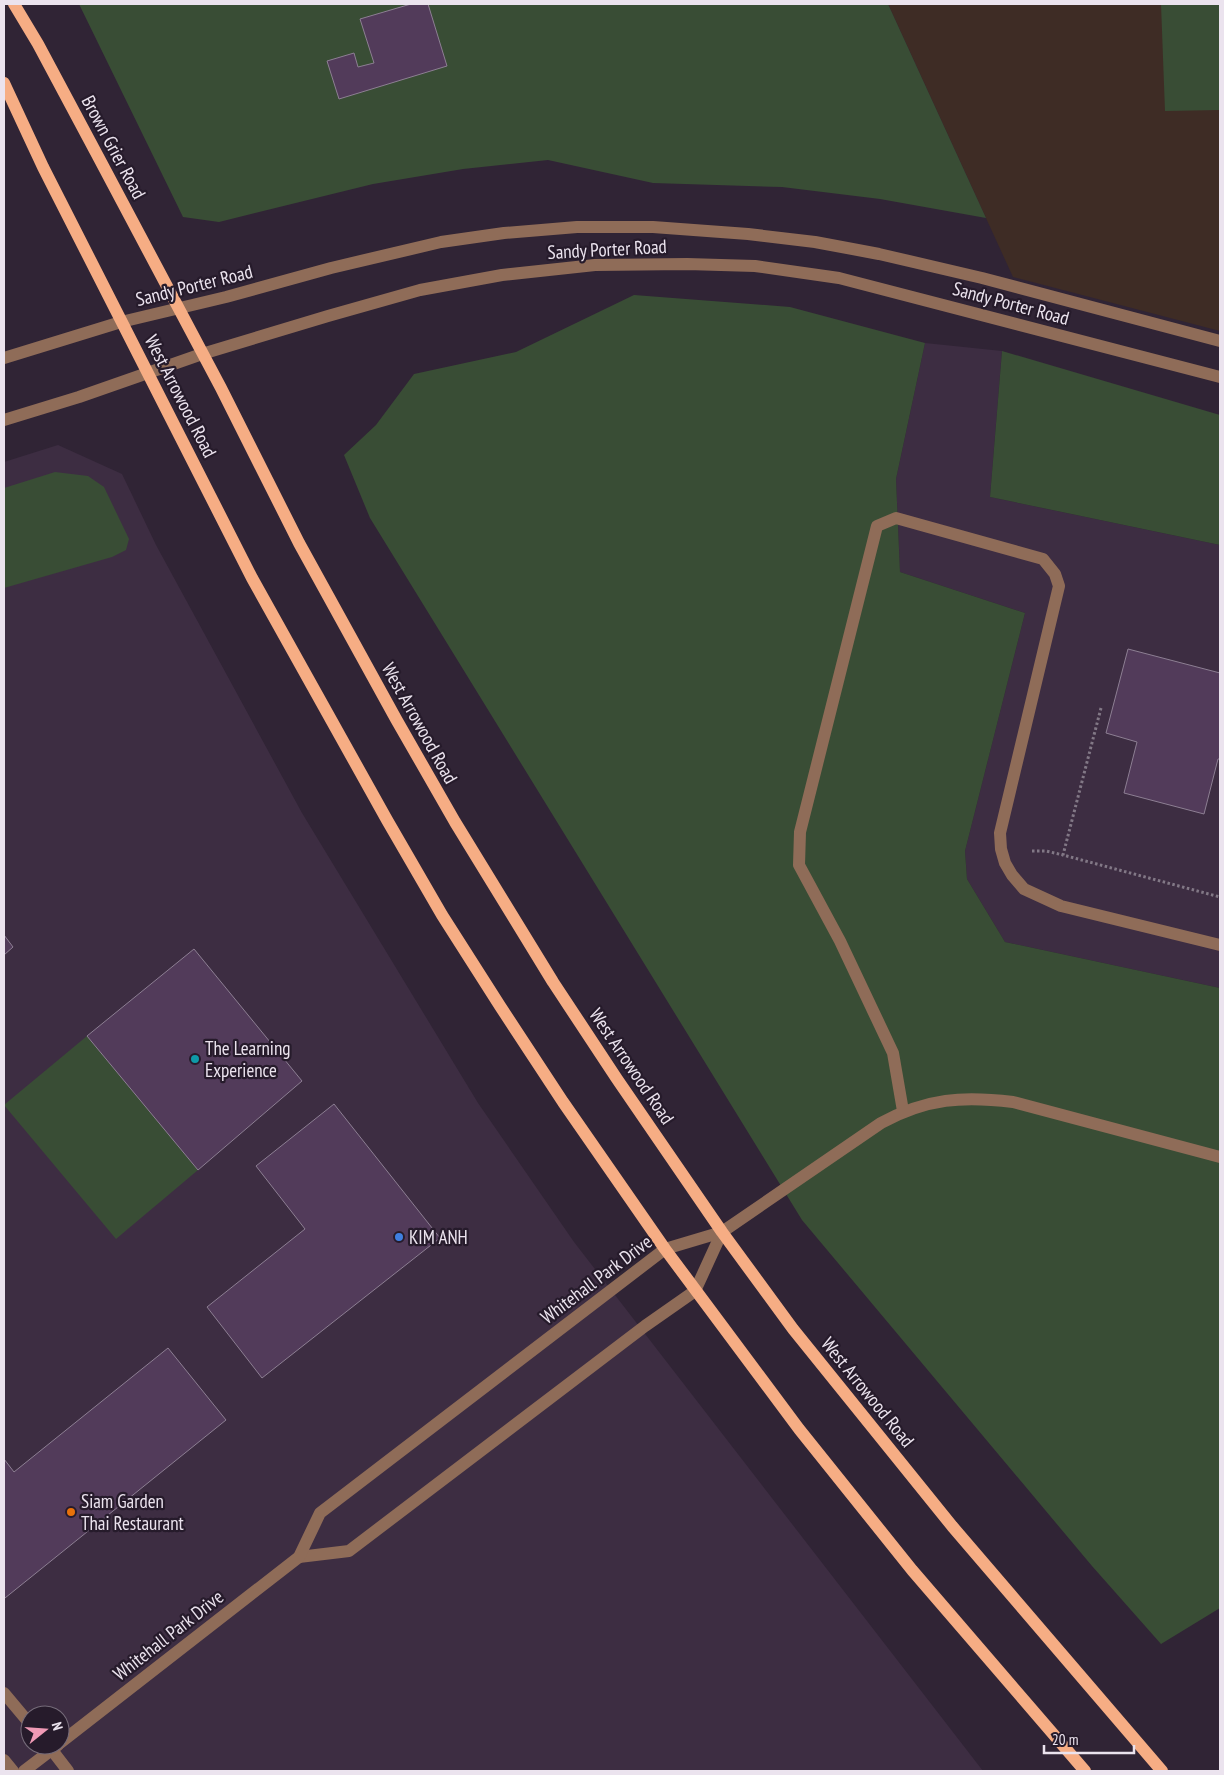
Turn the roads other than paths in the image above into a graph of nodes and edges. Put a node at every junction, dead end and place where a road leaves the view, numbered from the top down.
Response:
1 (14, 4) edge
2 (4, 83) edge
3 (179, 309) junction
4 (122, 322) junction
5 (1220, 341) edge
6 (202, 354) junction
7 (4, 358) edge
8 (148, 372) junction
9 (1220, 377) edge
10 (4, 420) edge
11 (1220, 945) edge
12 (902, 1112) junction
13 (1220, 1157) edge
14 (722, 1232) junction
15 (665, 1249) junction
16 (695, 1291) junction
17 (299, 1557) junction
18 (4, 1693) edge
19 (20, 1712) edge
20 (70, 1734) edge
21 (43, 1755) edge
22 (59, 1755) edge
23 (4, 1760) edge
24 (13, 1771) edge
25 (24, 1771) edge
26 (68, 1771) edge
27 (1085, 1771) edge
28 (1162, 1771) edge

1 - 3 main road, Brown Grier Road
2 - 4 main road
3 - 4 street, Sandy Porter Road
3 - 5 street, Sandy Porter Road
3 - 6 main road, West Arrowood Road
4 - 7 street, Sandy Porter Road
4 - 8 main road, West Arrowood Road
6 - 8 street, Sandy Porter Road
6 - 9 street, Sandy Porter Road
6 - 14 main road, West Arrowood Road
8 - 10 street, Sandy Porter Road
8 - 15 main road, West Arrowood Road
11 - 12 street
12 - 13 street
12 - 14 street
14 - 15 street, Whitehall Park Drive
14 - 16 street
14 - 28 main road, West Arrowood Road
15 - 16 main road, West Arrowood Road
15 - 17 street, Whitehall Park Drive
16 - 17 street
16 - 27 main road, West Arrowood Road
17 - 20 street, Whitehall Park Drive
18 - 19 street
21 - 25 street, Whitehall Park Drive
22 - 26 street
23 - 24 street

